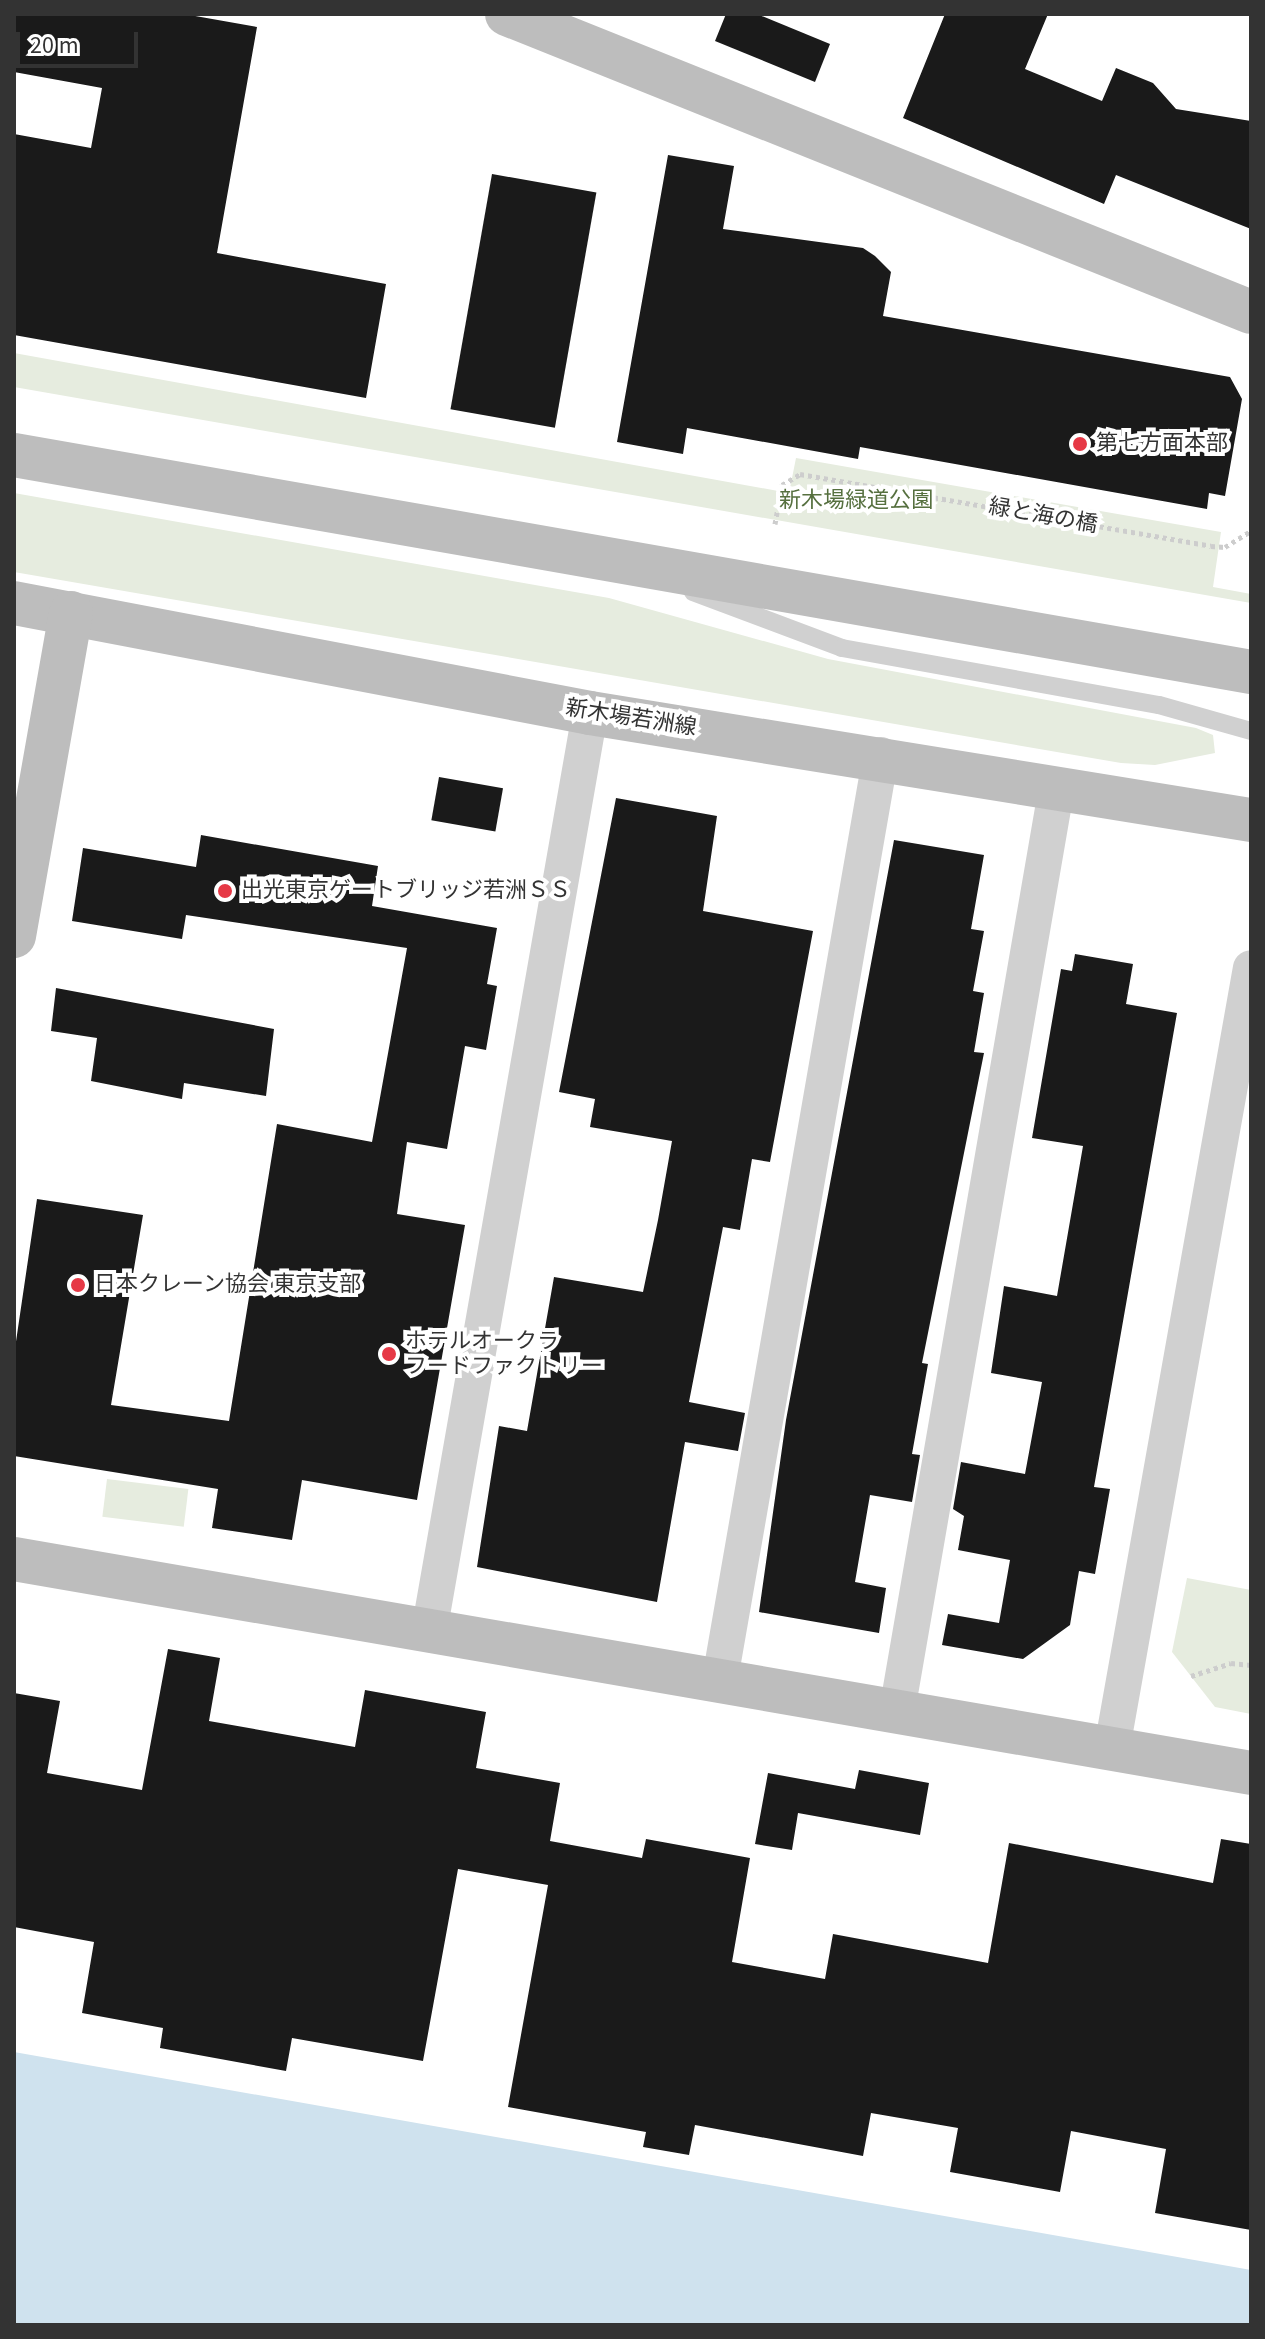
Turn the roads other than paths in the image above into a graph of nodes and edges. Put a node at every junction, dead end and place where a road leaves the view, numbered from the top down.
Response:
1 (507, 14) edge
2 (1251, 312) edge
3 (14, 455) edge
4 (605, 559) junction
5 (14, 603) edge
6 (71, 613) junction
7 (1251, 672) edge
8 (590, 713) junction
9 (1251, 731) edge
10 (881, 755) junction
11 (1057, 786) junction
12 (1251, 820) edge
13 (14, 936) edge
14 (1251, 968) edge
15 (14, 1559) edge
16 (429, 1632) junction
17 (720, 1679) junction
18 (897, 1711) junction
19 (1112, 1748) junction
20 (1251, 1773) edge

1 - 2 street
3 - 4 street
4 - 7 street
4 - 9 lane
5 - 6 street, 新木場若洲線
6 - 8 street, 新木場若洲線
6 - 13 street
8 - 10 street, 新木場若洲線
8 - 16 street
10 - 11 street, 新木場若洲線
10 - 17 street
11 - 12 street, 新木場若洲線
11 - 18 street
14 - 19 street
15 - 16 street
16 - 17 street
17 - 18 street
18 - 19 street
19 - 20 street

